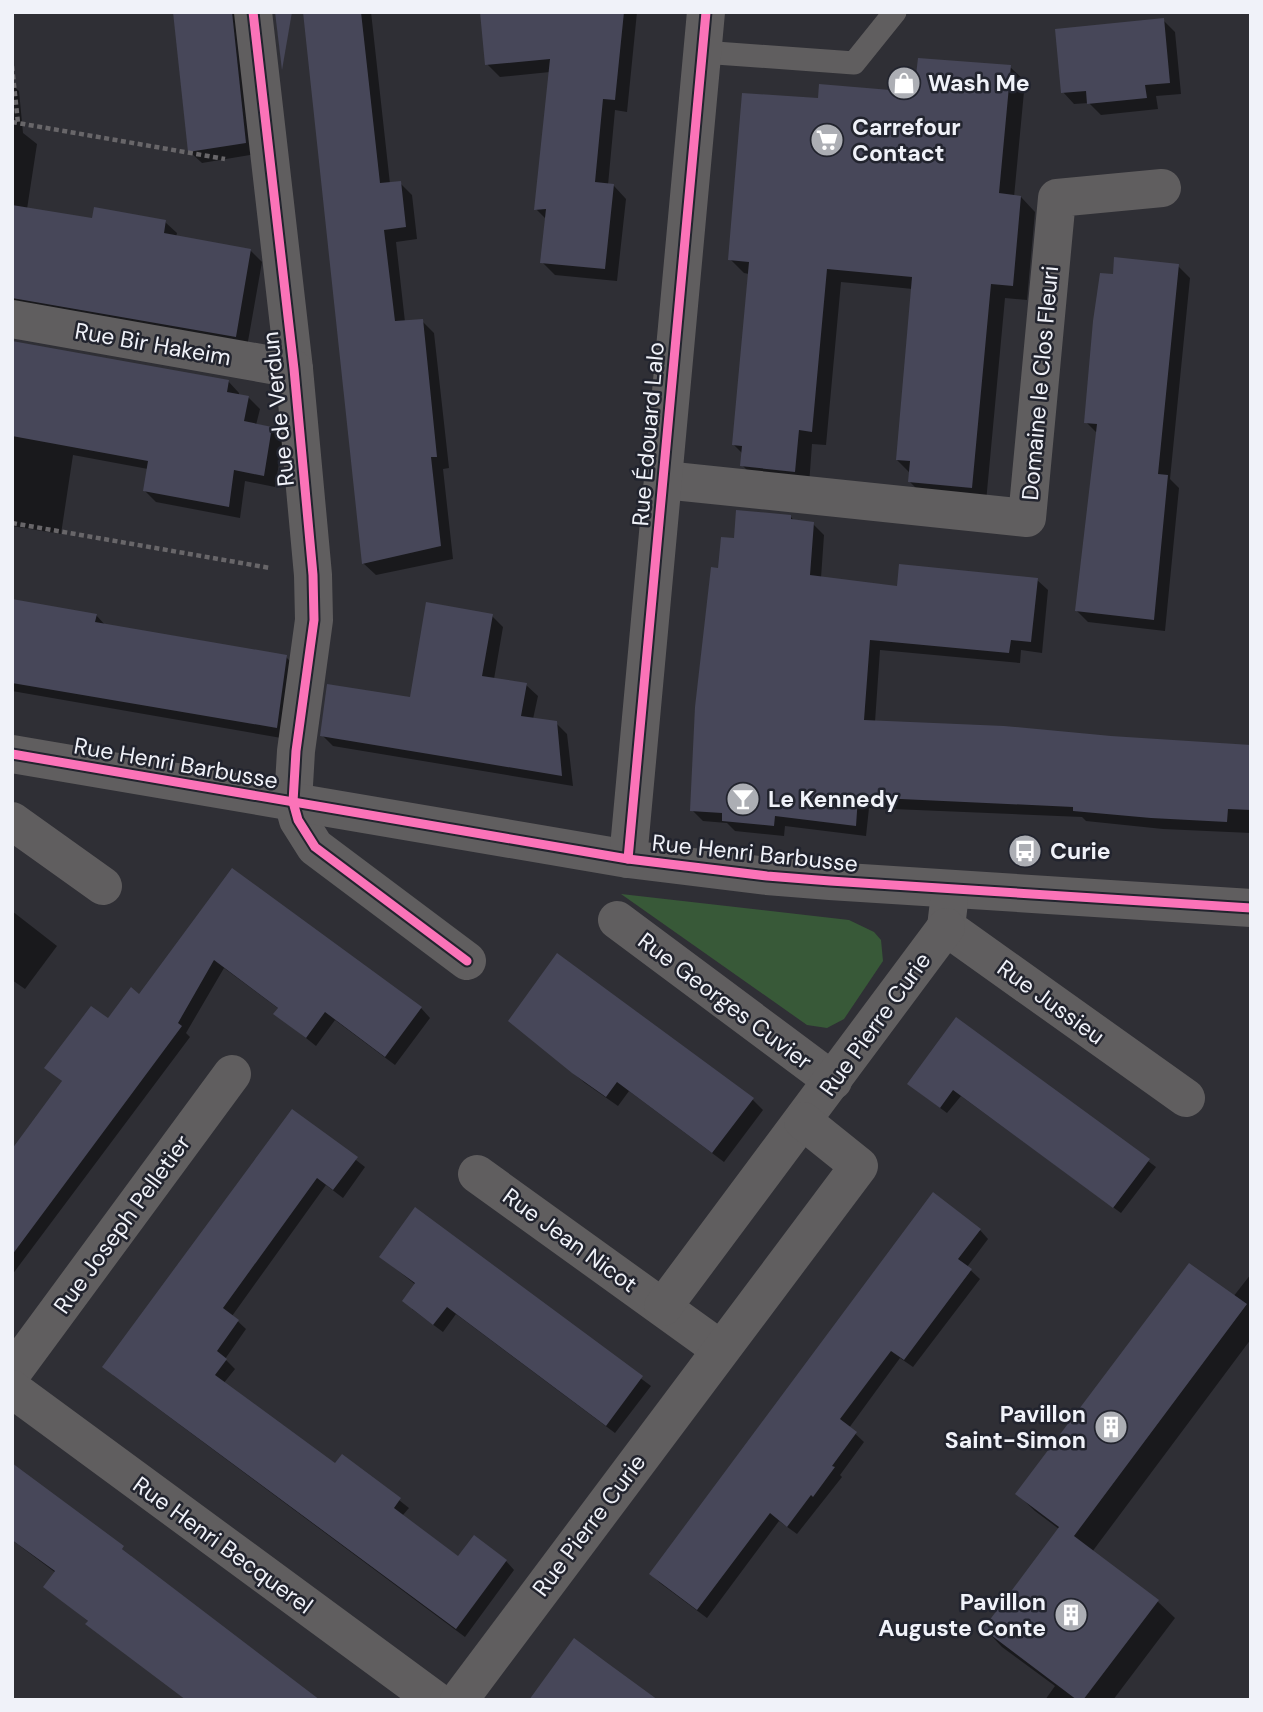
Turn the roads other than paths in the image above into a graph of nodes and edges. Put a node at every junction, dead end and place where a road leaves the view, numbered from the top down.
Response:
1 (253, 12) edge
2 (706, 12) edge
3 (895, 12) edge
4 (702, 52) junction
5 (1162, 188) dead end
6 (12, 319) edge
7 (294, 369) junction
8 (664, 480) junction
9 (12, 754) edge
10 (293, 802) junction
11 (12, 821) edge
12 (628, 859) junction
13 (103, 886) dead end
14 (950, 890) junction
15 (1251, 908) edge
16 (617, 920) dead end
17 (946, 927) junction
18 (467, 961) dead end
19 (232, 1074) dead end
20 (833, 1081) junction
21 (1186, 1098) dead end
22 (803, 1121) junction
23 (477, 1174) dead end
24 (663, 1307) junction
25 (720, 1349) junction
26 (12, 1373) edge
27 (12, 1389) edge
28 (435, 1700) edge
29 (458, 1700) edge

1 - 7 street, Rue de Verdun
2 - 4 street, Rue Édouard Lalo
3 - 4 lane
4 - 8 street, Rue Édouard Lalo
5 - 8 street, Domaine le Clos Fleuri
6 - 7 street, Rue Bir Hakeim
7 - 10 street, Rue de Verdun
8 - 12 street, Rue Édouard Lalo
9 - 10 street, Rue Henri Barbusse
10 - 12 street, Rue Henri Barbusse
10 - 18 street
11 - 13 street
12 - 14 street, Rue Henri Barbusse
14 - 15 street, Rue Henri Barbusse
14 - 17 street
16 - 20 street, Rue Georges Cuvier
17 - 20 street, Rue Pierre Curie
17 - 21 street, Rue Jussieu
19 - 26 street, Rue Joseph Pelletier
20 - 22 street, Rue Pierre Curie
22 - 24 street, Rue Pierre Curie
22 - 25 street, Rue Pierre Curie
23 - 24 street, Rue Jean Nicot
24 - 25 street
25 - 29 street, Rue Pierre Curie
27 - 28 street, Rue Henri Becquerel

